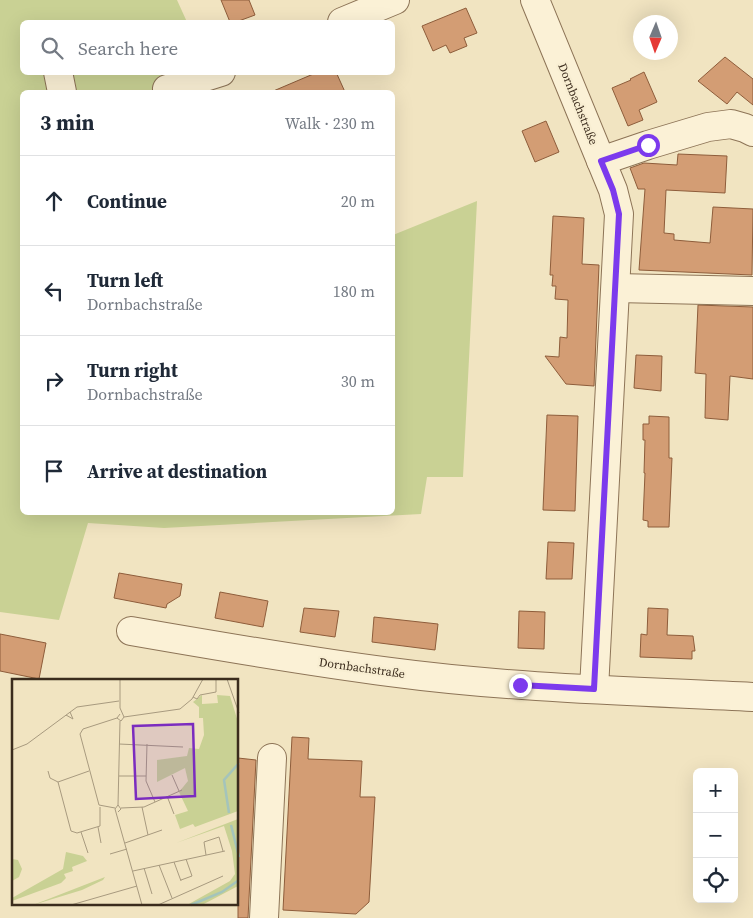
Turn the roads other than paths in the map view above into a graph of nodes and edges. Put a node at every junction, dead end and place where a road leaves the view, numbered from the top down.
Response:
1 (395, 0) edge
2 (535, 0) edge
3 (353, 12) edge
4 (59, 75) edge
5 (212, 81) edge
6 (167, 89) dead end
7 (62, 90) edge
8 (753, 132) edge
9 (601, 161) junction
10 (616, 288) junction
11 (753, 291) edge
12 (131, 631) dead end
13 (594, 689) junction
14 (753, 697) edge
15 (272, 758) dead end
16 (264, 918) edge

1 - 3 street
2 - 9 street, Dornbachstraße
4 - 7 street
5 - 6 street
8 - 9 street
9 - 10 street, Dornbachstraße
10 - 11 street
10 - 13 street, Dornbachstraße
12 - 13 street, Dornbachstraße
13 - 14 street, Dornbachstraße
15 - 16 street

